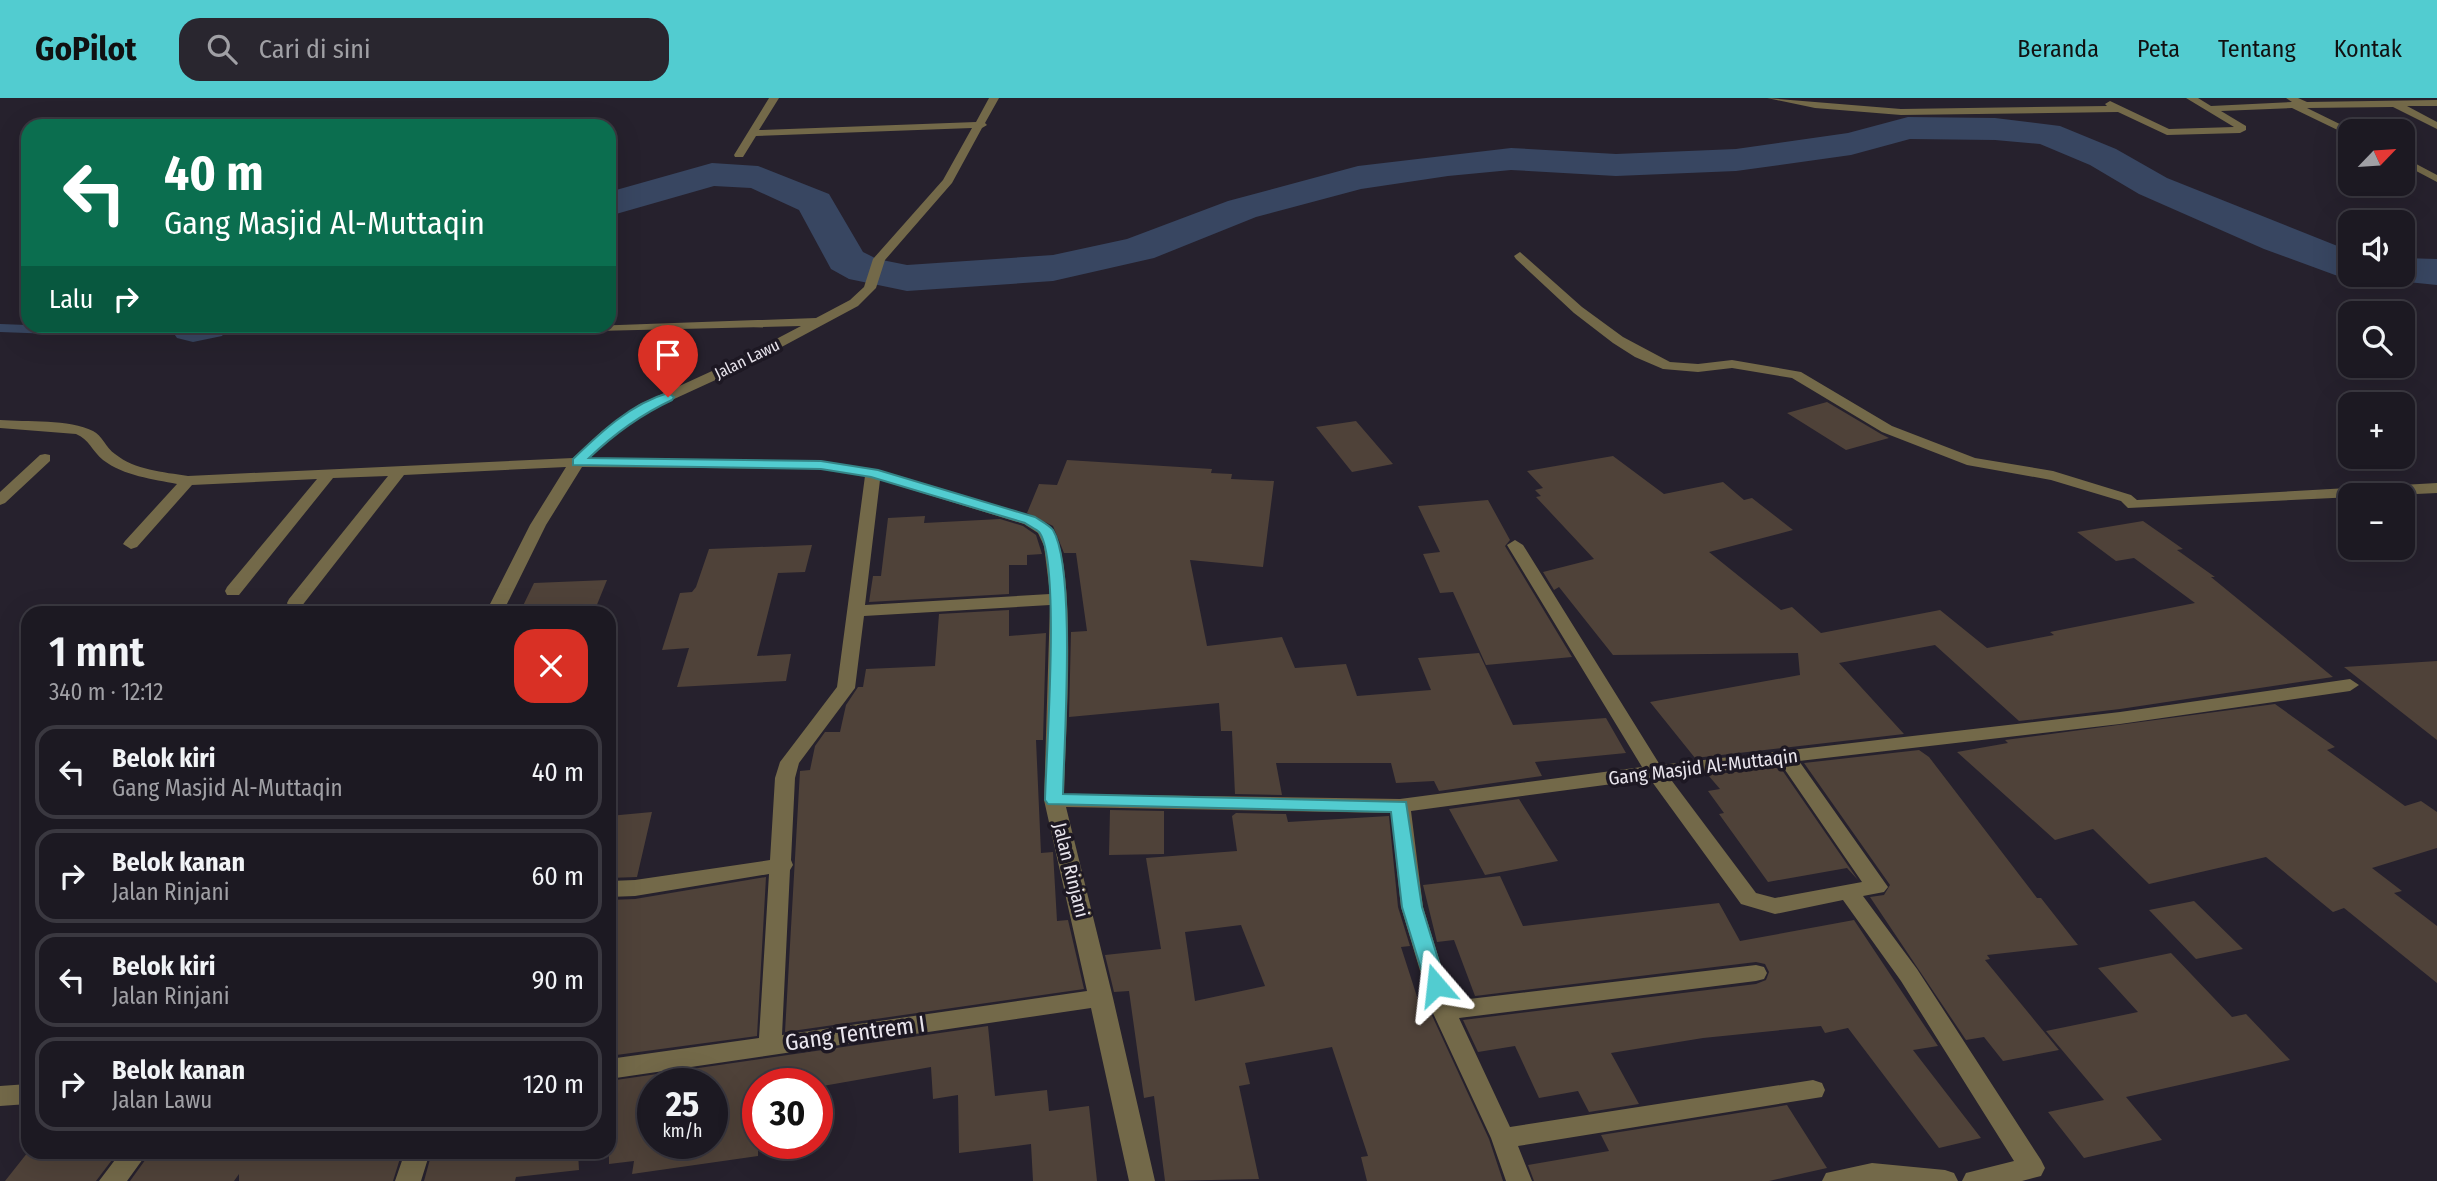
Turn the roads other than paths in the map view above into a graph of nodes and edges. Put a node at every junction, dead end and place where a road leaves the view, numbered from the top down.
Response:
1 (774, 98) edge
2 (994, 98) edge
3 (1772, 98) edge
4 (2101, 98) edge
5 (2190, 98) edge
6 (2293, 102) edge
7 (2437, 103) edge
8 (2394, 104) junction
9 (2118, 109) junction
10 (2209, 109) junction
11 (982, 125) junction
12 (2338, 126) edge
13 (2437, 126) edge
14 (753, 134) junction
15 (739, 155) dead end
16 (2415, 167) edge
17 (2437, 179) edge
18 (1520, 256) dead end
19 (821, 322) junction
20 (616, 327) edge
21 (0, 424) edge
22 (45, 458) dead end
23 (577, 462) junction
24 (400, 470) junction
25 (873, 473) junction
26 (329, 474) junction
27 (188, 481) junction
28 (2437, 488) edge
29 (0, 500) edge
30 (131, 544) dead end
31 (1515, 545) dead end
32 (233, 591) dead end
33 (1059, 599) junction
34 (295, 603) dead end
35 (497, 606) edge
36 (857, 611) junction
37 (2350, 685) dead end
38 (1786, 757) junction
39 (1655, 772) junction
40 (1054, 800) junction
41 (1400, 806) junction
42 (783, 865) junction
43 (616, 889) edge
44 (1848, 891) junction
45 (1756, 973) dead end
46 (1102, 998) junction
47 (1444, 1011) junction
48 (770, 1045) junction
49 (616, 1068) edge
50 (1813, 1090) dead end
51 (21, 1094) edge
52 (0, 1096) edge
53 (1503, 1138) junction
54 (129, 1159) edge
55 (416, 1159) edge
56 (112, 1181) edge
57 (408, 1181) edge
58 (1142, 1181) edge
59 (1519, 1181) edge
60 (1835, 1181) edge
61 (1945, 1181) edge
62 (1975, 1181) edge

1 - 14 street
2 - 11 street, Jalan Lawu
3 - 9 street
4 - 9 street
5 - 10 street
6 - 8 street
6 - 10 street
6 - 12 street
7 - 8 street
8 - 13 street
9 - 10 street
11 - 14 street
11 - 19 street, Jalan Lawu
14 - 15 street
16 - 17 street
18 - 28 street
19 - 20 street
19 - 23 street, Jalan Lawu
21 - 27 street, Jalan Rinjani
22 - 29 street
23 - 24 street, Jalan Rinjani
23 - 25 street, Jalan Rinjani
23 - 35 street, Jalan Lawu
24 - 26 street, Jalan Rinjani
24 - 34 street
25 - 33 street, Jalan Rinjani
25 - 36 street
26 - 27 street, Jalan Rinjani
26 - 32 street
27 - 30 street
31 - 39 street
33 - 36 street
33 - 40 street, Jalan Rinjani
36 - 42 street
37 - 38 street, Gang Masjid Al-Muttaqin
38 - 39 street, Gang Masjid Al-Muttaqin
38 - 44 street
39 - 41 street, Gang Masjid Al-Muttaqin
39 - 44 street
40 - 41 street, Gang Masjid Al-Muttaqin
40 - 46 street, Jalan Rinjani
41 - 47 street
42 - 43 street
42 - 48 street
44 - 62 street
45 - 47 street
46 - 48 street, Gang Tentrem I
46 - 58 street, Jalan Rinjani
47 - 53 street
48 - 49 street, Gang Tentrem I
50 - 53 street
51 - 52 street
53 - 59 street
54 - 56 street
55 - 57 street
60 - 61 street

